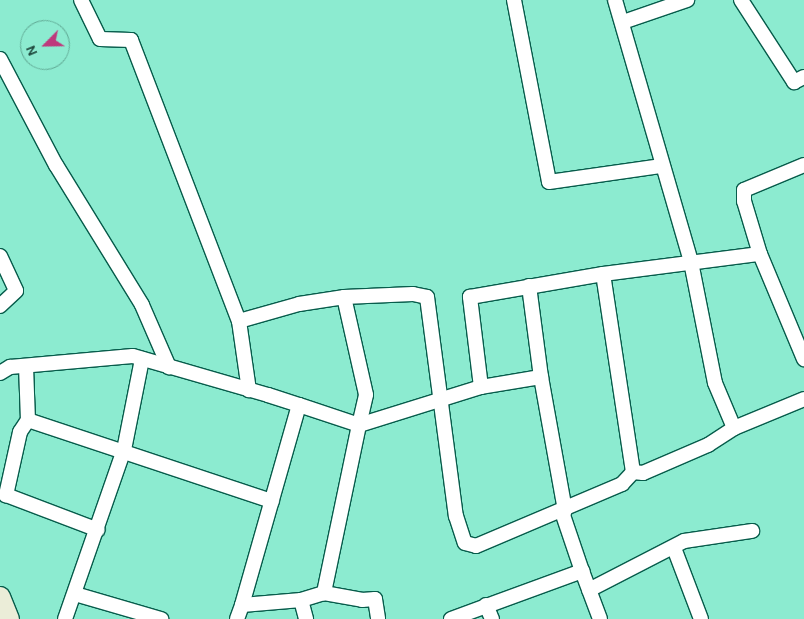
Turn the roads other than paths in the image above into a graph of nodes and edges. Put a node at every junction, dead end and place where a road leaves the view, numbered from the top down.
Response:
1 (81, 0) edge
2 (514, 0) edge
3 (615, 0) edge
4 (687, 0) edge
5 (741, 0) edge
6 (623, 22) junction
7 (0, 59) edge
8 (804, 77) edge
9 (662, 166) junction
10 (803, 168) edge
11 (760, 254) junction
12 (0, 256) edge
13 (691, 262) junction
14 (603, 274) junction
15 (529, 286) junction
16 (344, 297) junction
17 (0, 306) edge
18 (239, 321) junction
19 (142, 359) junction
20 (804, 359) edge
21 (26, 366) junction
22 (169, 367) junction
23 (0, 373) edge
24 (541, 377) junction
25 (480, 387) junction
26 (250, 390) junction
27 (440, 397) junction
28 (804, 399) edge
29 (299, 405) junction
30 (28, 420) junction
31 (359, 425) junction
32 (734, 428) junction
33 (124, 450) junction
34 (632, 472) junction
35 (272, 501) junction
36 (565, 510) junction
37 (98, 530) junction
38 (752, 532) dead end
39 (674, 548) junction
40 (582, 571) junction
41 (589, 590) junction
42 (324, 593) junction
43 (76, 594) junction
44 (0, 597) edge
45 (301, 600) junction
46 (242, 605) junction
47 (486, 605) junction
48 (154, 618) edge
49 (9, 619) edge
50 (65, 619) edge
51 (237, 619) edge
52 (306, 619) edge
53 (378, 619) edge
54 (450, 619) edge
55 (492, 619) edge
56 (600, 619) edge
57 (701, 619) edge

1 - 18 street
2 - 9 street
3 - 6 street
4 - 6 street
5 - 8 street
6 - 9 street
7 - 22 street
9 - 13 street
10 - 11 street
11 - 13 street
11 - 20 street
12 - 17 street
13 - 14 street
13 - 32 street
14 - 15 street
14 - 34 street
15 - 24 street
15 - 25 street
16 - 18 street
16 - 27 street
16 - 31 street
18 - 26 street
19 - 21 street
19 - 22 street
19 - 33 street
21 - 23 street
21 - 30 street
22 - 26 street
24 - 25 street
24 - 36 street
25 - 27 street
26 - 29 street
27 - 31 street
27 - 36 street
28 - 32 street
29 - 31 street
29 - 35 street
30 - 33 street
30 - 37 street
31 - 42 street
32 - 34 street
33 - 35 street
33 - 37 street
34 - 36 street
35 - 46 street
36 - 40 street
37 - 43 street
38 - 39 street
39 - 41 street
39 - 57 street
40 - 41 street
40 - 47 street
41 - 56 street
42 - 45 street
42 - 53 street
43 - 48 street
43 - 50 street
44 - 49 street
45 - 46 street
45 - 52 street
46 - 51 street
47 - 54 street
47 - 55 street

